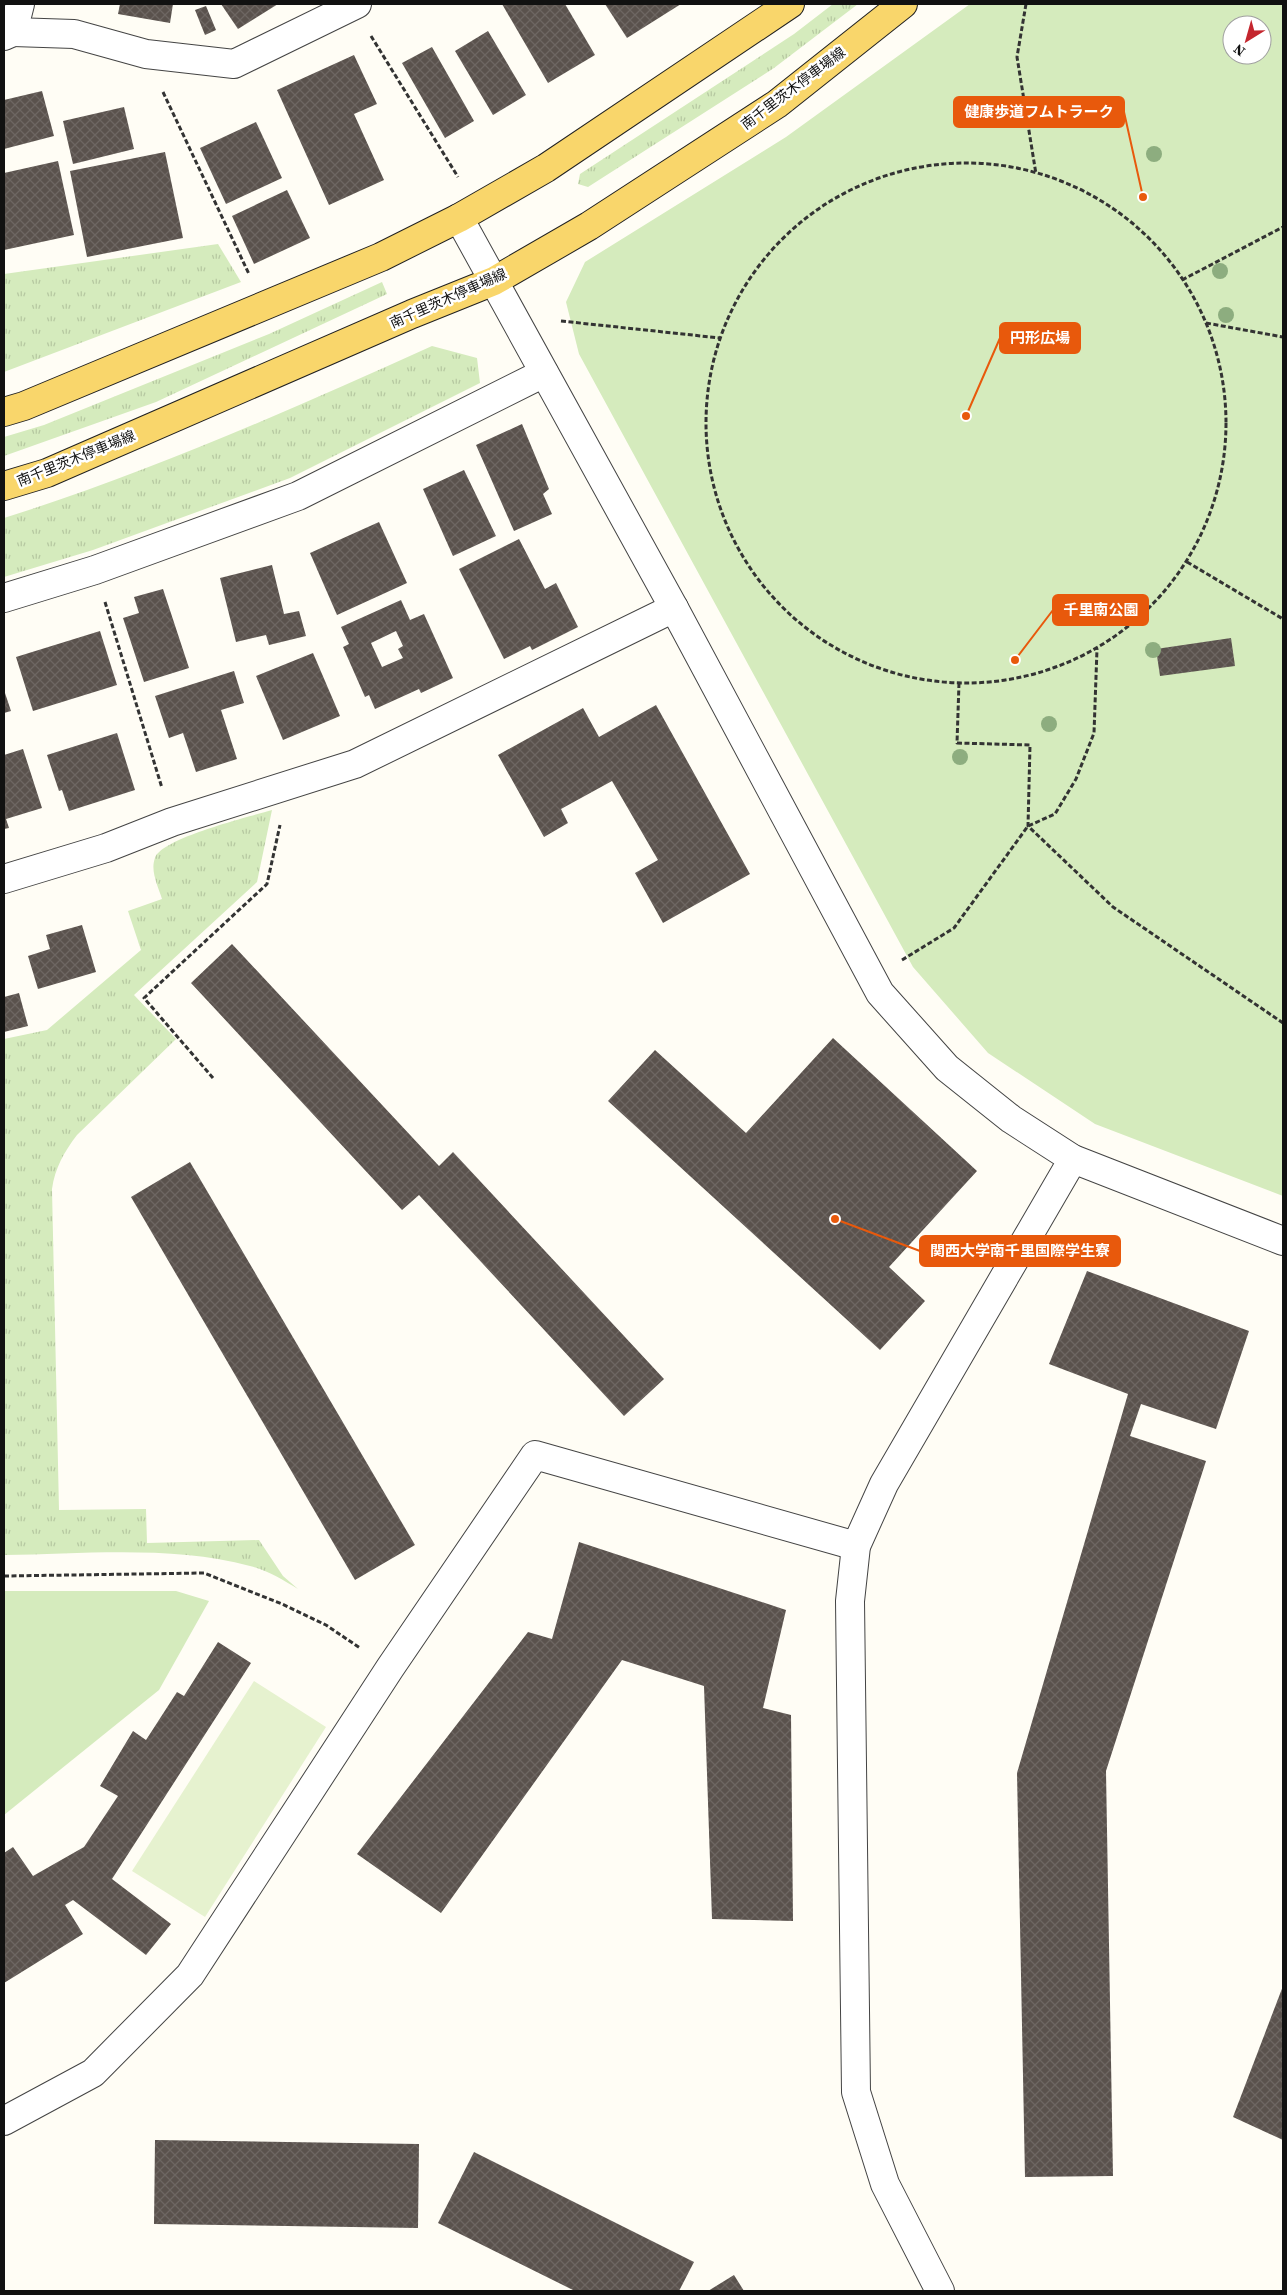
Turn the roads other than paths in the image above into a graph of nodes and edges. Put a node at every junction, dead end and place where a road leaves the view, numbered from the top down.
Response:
1 (20, 4) edge
2 (790, 4) edge
3 (903, 4) edge
4 (355, 5) edge
5 (8, 34) edge
6 (459, 218) junction
7 (494, 281) junction
8 (544, 373) junction
9 (4, 412) edge
10 (4, 486) edge
11 (4, 598) edge
12 (674, 608) junction
13 (4, 879) edge
14 (1073, 1159) junction
15 (1283, 1241) edge
16 (856, 1546) junction
17 (4, 2121) edge
18 (940, 2291) edge

1 - 5 street
2 - 6 main road
3 - 7 main road, 南千里茨木停車場線
4 - 5 street
6 - 7 street
6 - 9 main road
7 - 8 street
7 - 10 main road, 南千里茨木停車場線
8 - 11 street
8 - 12 street
12 - 13 street
12 - 14 street
14 - 15 street
14 - 16 street
16 - 17 street
16 - 18 street

